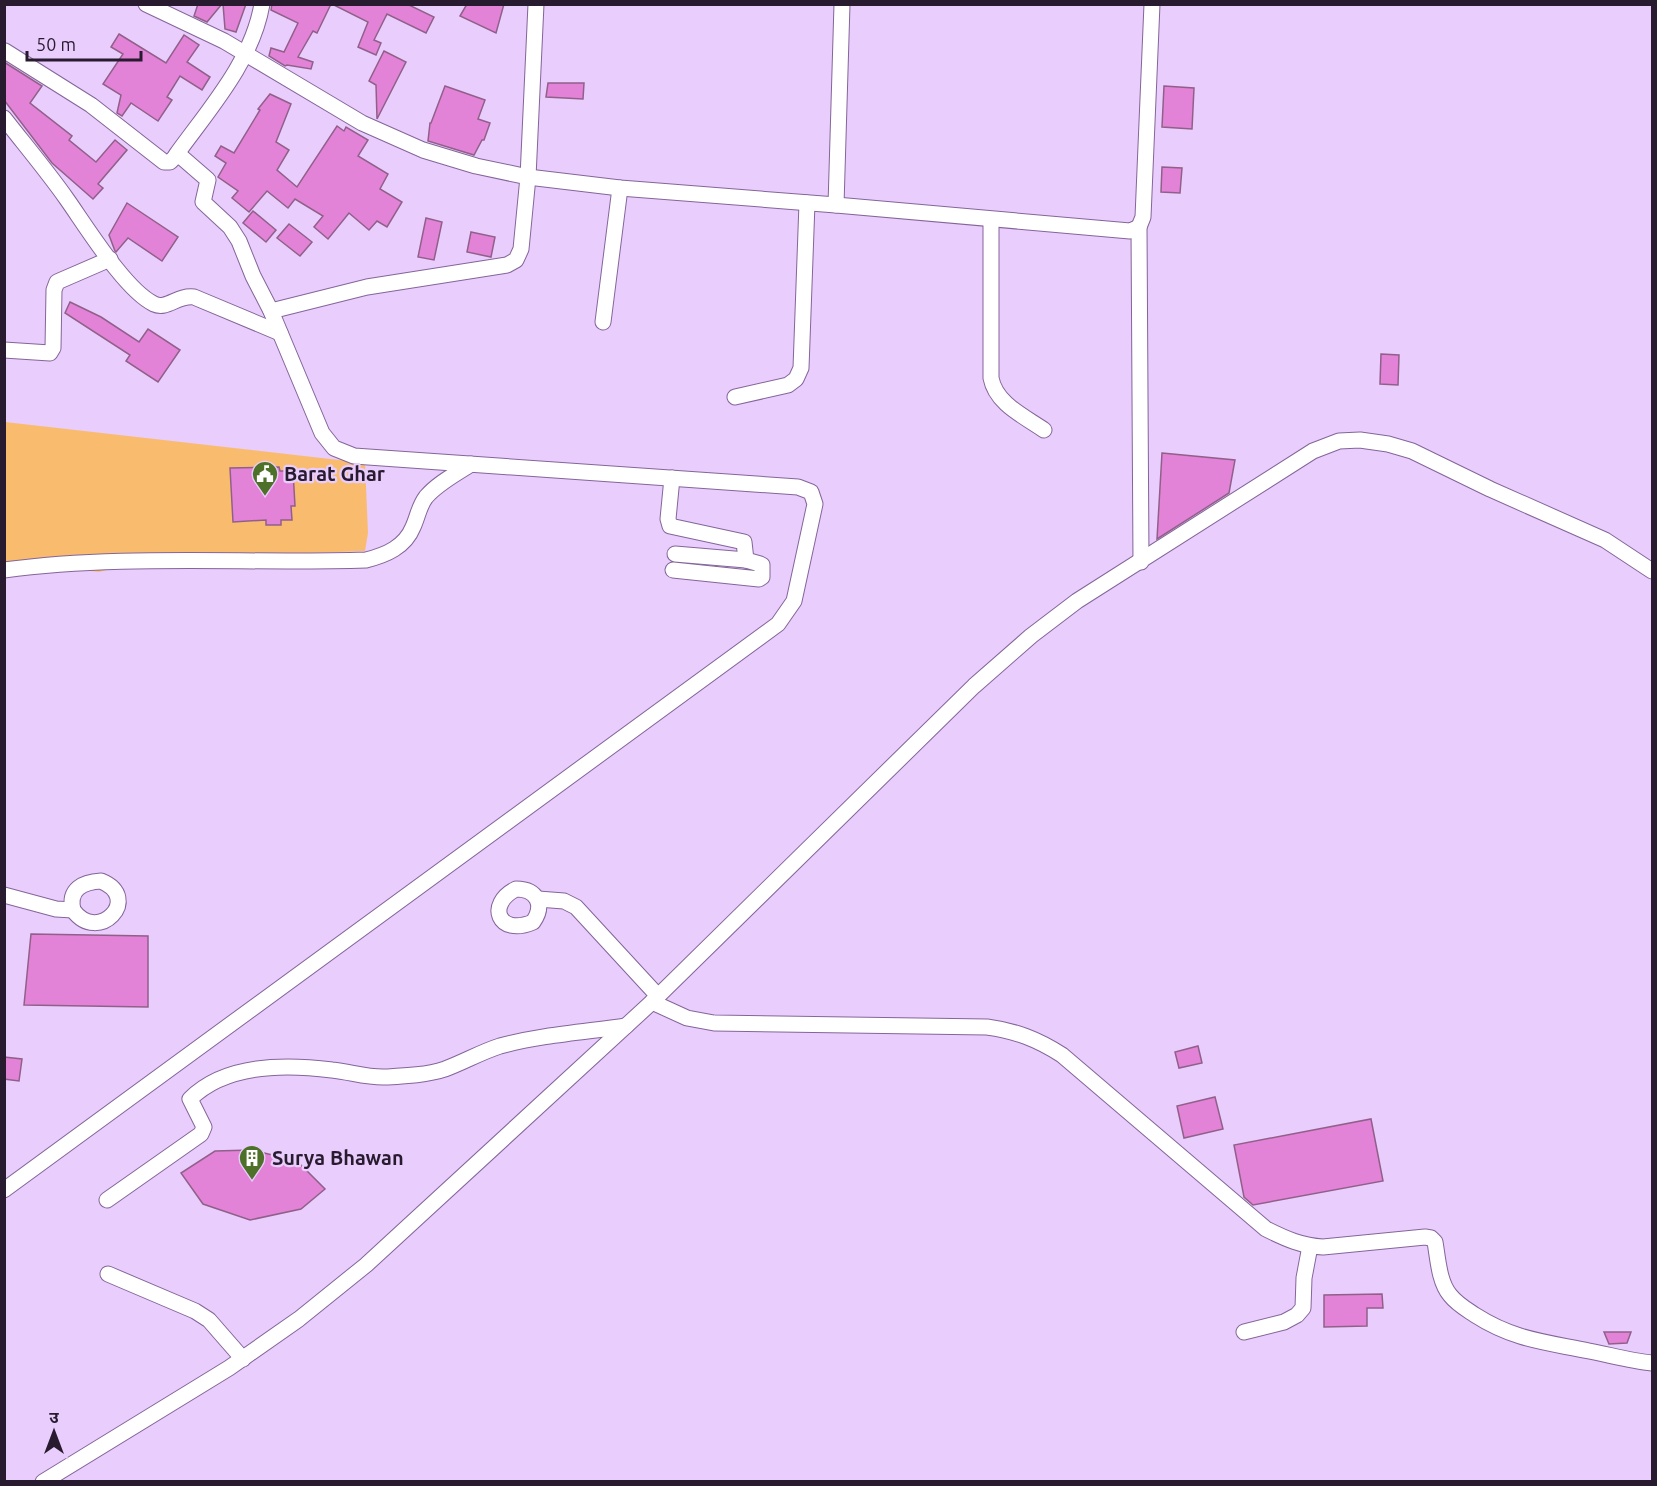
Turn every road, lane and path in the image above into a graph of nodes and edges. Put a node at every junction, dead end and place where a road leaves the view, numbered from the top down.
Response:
1 (146, 4) edge
2 (262, 4) edge
3 (536, 4) edge
4 (842, 4) edge
5 (1152, 4) edge
6 (5, 51) edge
7 (245, 55) junction
8 (4, 118) edge
9 (176, 155) junction
10 (528, 177) junction
11 (620, 188) junction
12 (807, 203) junction
13 (836, 205) junction
14 (992, 220) junction
15 (1138, 226) junction
16 (110, 258) junction
17 (271, 311) junction
18 (603, 322) dead end
19 (280, 333) junction
20 (4, 350) edge
21 (735, 397) dead end
22 (1044, 430) dead end
23 (471, 464) junction
24 (672, 478) junction
25 (675, 554) dead end
26 (746, 560) junction
27 (1141, 562) junction
28 (4, 570) edge
29 (673, 570) dead end
30 (1653, 571) edge
31 (4, 896) edge
32 (538, 899) dead end
33 (73, 910) dead end
34 (655, 999) junction
35 (626, 1026) junction
36 (4, 1190) edge
37 (107, 1200) dead end
38 (1310, 1246) junction
39 (108, 1274) dead end
40 (1244, 1332) dead end
41 (243, 1359) junction
42 (1653, 1363) edge
43 (43, 1482) edge

1 - 7 street
2 - 7 street
3 - 10 street
4 - 13 street
5 - 15 street
6 - 9 street
7 - 9 street
7 - 10 street
8 - 16 street
9 - 17 street
10 - 11 street
10 - 17 street
11 - 12 street
11 - 18 street
12 - 13 street
12 - 21 street
13 - 14 street
14 - 15 street
14 - 22 street
15 - 27 street
16 - 19 street
16 - 20 street
17 - 19 street
19 - 23 street
23 - 24 street
23 - 28 street
24 - 26 street
24 - 36 street
25 - 26 street
26 - 29 street
27 - 30 street
27 - 34 street
31 - 33 street
32 - 34 street
34 - 35 street
34 - 38 street
35 - 37 street
35 - 41 street
38 - 40 street
38 - 42 street
39 - 41 street
41 - 43 street

